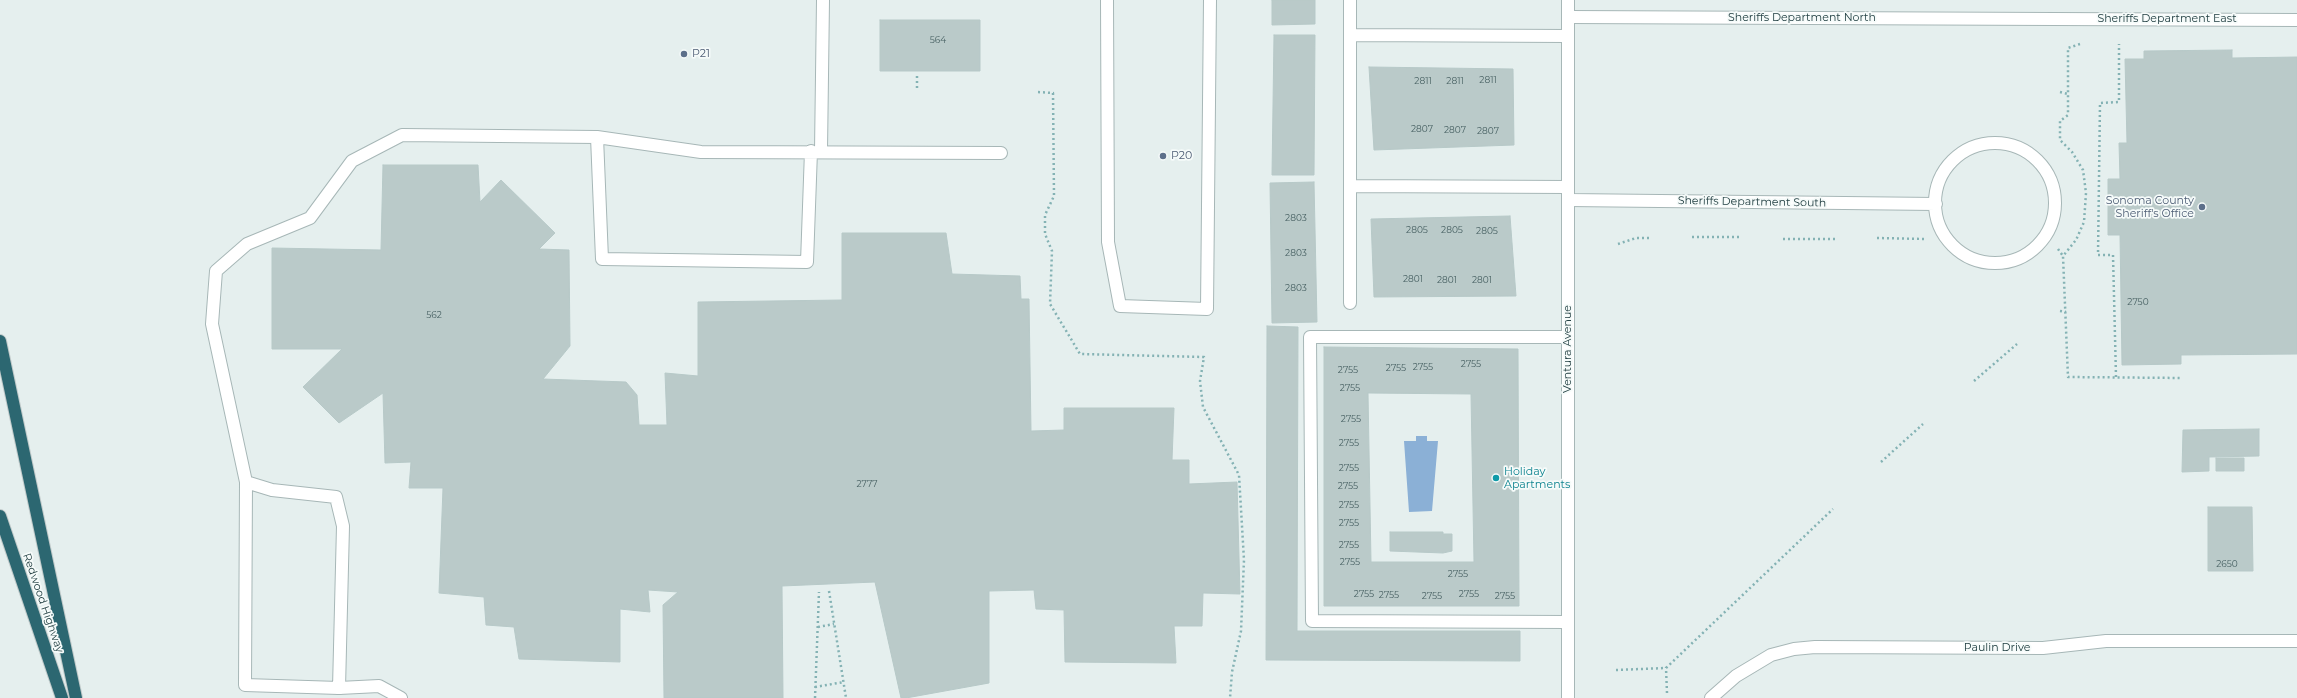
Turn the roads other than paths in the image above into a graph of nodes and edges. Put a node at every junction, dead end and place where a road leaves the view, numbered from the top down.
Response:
1 (823, 0) edge
2 (1107, 0) edge
3 (1210, 0) edge
4 (1350, 0) edge
5 (1568, 0) edge
6 (1568, 17) junction
7 (2036, 18) joint
8 (2297, 20) edge
9 (1350, 35) junction
10 (1568, 36) junction
11 (597, 136) junction
12 (816, 151) junction
13 (1001, 153) dead end
14 (1350, 186) junction
15 (1568, 187) junction
16 (1568, 200) junction
17 (1936, 204) junction
18 (1350, 303) dead end
19 (1568, 337) junction
20 (0, 341) edge
21 (246, 482) junction
22 (0, 516) edge
23 (1568, 622) junction
24 (2297, 641) edge
25 (339, 688) junction
26 (62, 698) edge
27 (76, 698) edge
28 (401, 698) edge
29 (1568, 698) edge
30 (1711, 698) edge

1 - 12 street
2 - 3 street
4 - 9 street
5 - 6 street, Ventura Avenue
6 - 7 street, Sheriffs Department North
6 - 10 street, Ventura Avenue
7 - 8 street, Sheriffs Department East
9 - 10 street
9 - 14 street
10 - 15 street, Ventura Avenue
11 - 12 street
11 - 12 street
11 - 21 street
12 - 13 street
14 - 15 street
14 - 18 street
15 - 16 street, Ventura Avenue
16 - 17 street, Sheriffs Department South
16 - 19 street, Ventura Avenue
17 - 17 street
19 - 23 street, Ventura Avenue
19 - 23 street
20 - 27 highway
21 - 25 street
21 - 25 street
22 - 26 highway, Redwood Highway
23 - 29 street, Ventura Avenue
24 - 30 street, Paulin Drive
25 - 28 street

